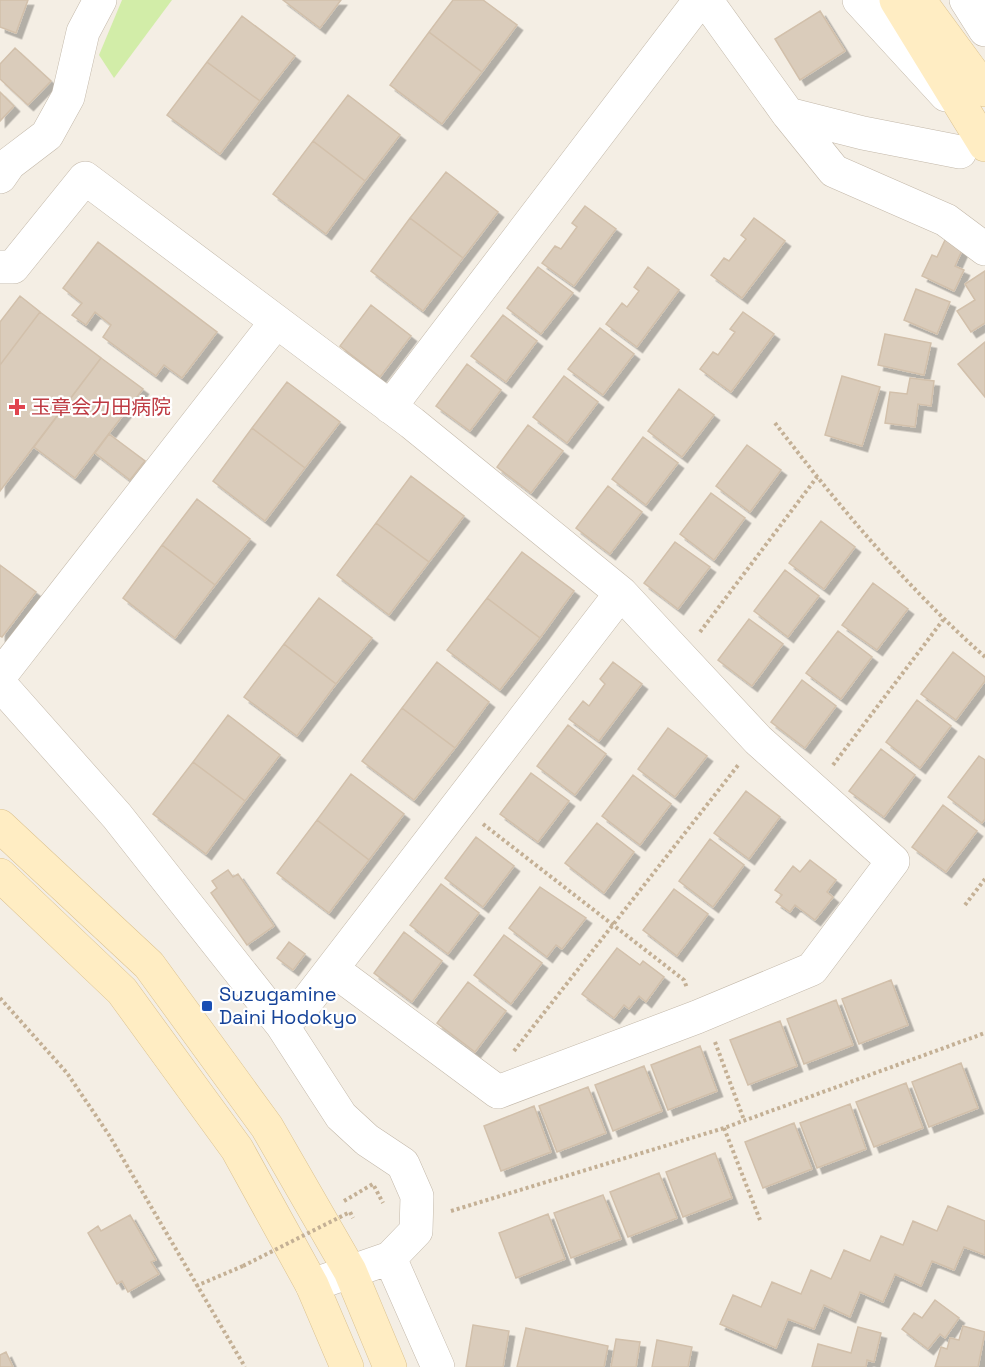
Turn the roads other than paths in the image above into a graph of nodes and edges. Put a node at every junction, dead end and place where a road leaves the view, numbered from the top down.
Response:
1 (100, 0) edge
2 (700, 0) edge
3 (705, 0) edge
4 (859, 0) edge
5 (896, 0) edge
6 (919, 0) edge
7 (966, 0) edge
8 (985, 30) edge
9 (985, 90) edge
10 (788, 114) junction
11 (966, 116) junction
12 (972, 148) edge
13 (0, 177) edge
14 (985, 249) edge
15 (0, 267) edge
16 (276, 322) junction
17 (390, 407) junction
18 (621, 593) junction
19 (0, 676) edge
20 (0, 684) edge
21 (0, 826) edge
22 (0, 875) edge
23 (332, 969) junction
24 (282, 1025) junction
25 (390, 1258) junction
26 (350, 1271) junction
27 (312, 1285) junction
28 (347, 1367) edge
29 (390, 1367) edge
30 (438, 1367) edge

1 - 13 street
2 - 17 street
3 - 10 street
4 - 11 street
5 - 11 street
6 - 9 street
7 - 8 street
10 - 12 street
10 - 14 street
11 - 12 street
15 - 16 street
16 - 17 street
16 - 19 street
17 - 18 street
18 - 23 street
18 - 23 street
20 - 24 street
21 - 26 street
22 - 27 street
23 - 24 street
24 - 25 street
25 - 26 street
25 - 30 street
26 - 27 street
26 - 29 street
27 - 28 street

